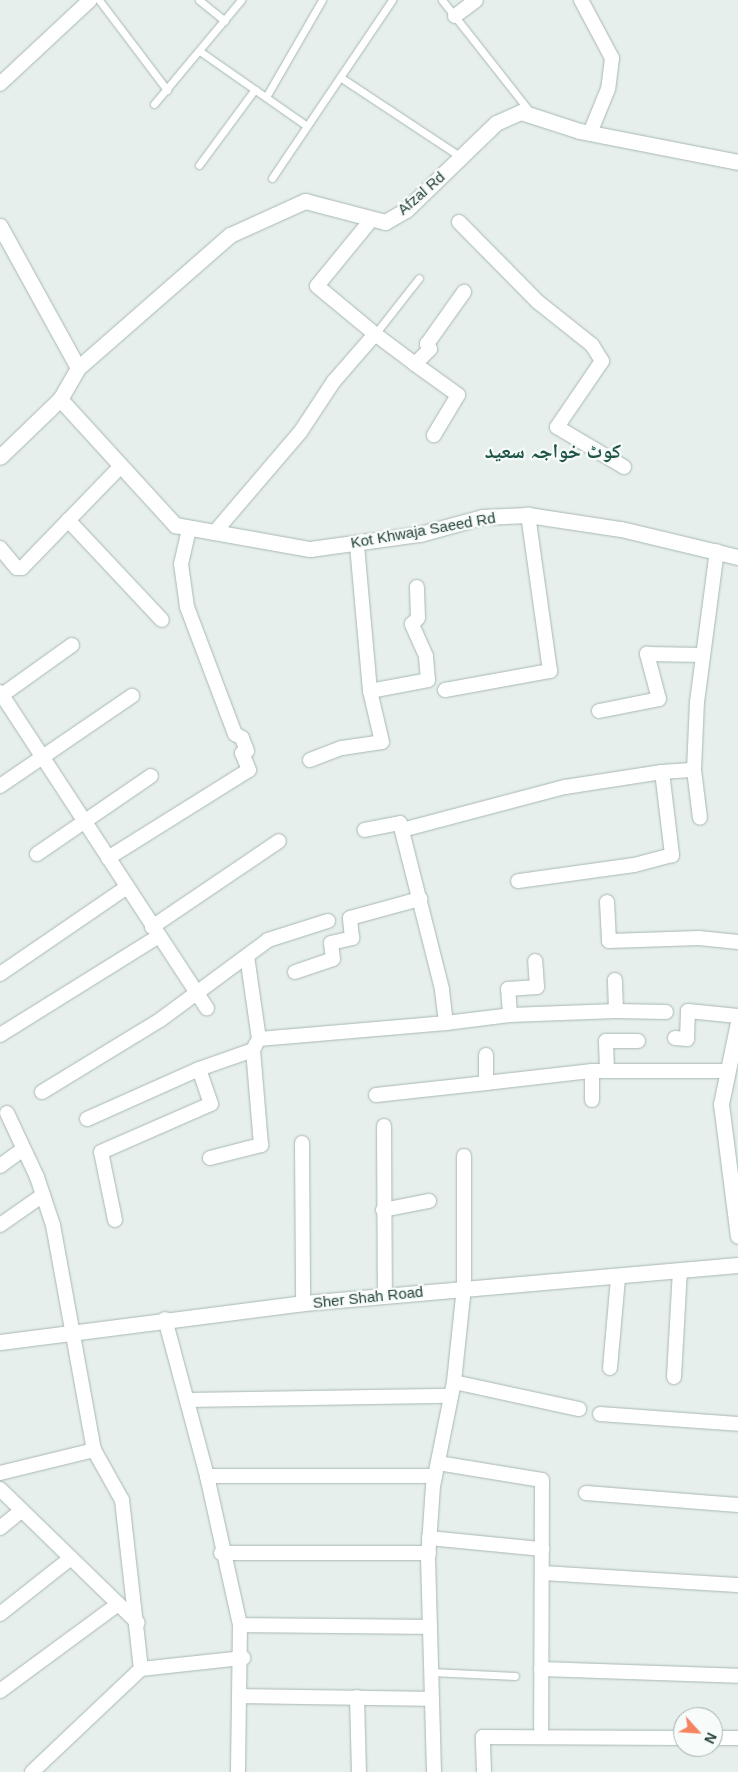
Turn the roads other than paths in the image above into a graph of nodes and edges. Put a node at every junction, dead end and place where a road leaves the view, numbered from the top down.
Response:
1 (90, 0) edge
2 (99, 0) edge
3 (199, 0) edge
4 (241, 0) edge
5 (322, 0) edge
6 (392, 0) edge
7 (442, 0) edge
8 (476, 0) edge
9 (582, 0) edge
10 (455, 16) junction
11 (225, 21) junction
12 (201, 52) junction
13 (340, 77) junction
14 (0, 84) edge
15 (255, 89) junction
16 (167, 90) junction
17 (266, 97) junction
18 (154, 104) dead end
19 (534, 117) junction
20 (307, 126) junction
21 (590, 133) junction
22 (461, 157) junction
23 (738, 162) edge
24 (199, 165) dead end
25 (272, 178) dead end
26 (371, 220) junction
27 (459, 222) dead end
28 (0, 226) edge
29 (419, 278) dead end
30 (464, 292) dead end
31 (375, 334) junction
32 (415, 364) junction
33 (78, 368) junction
34 (60, 399) junction
35 (434, 435) dead end
36 (0, 457) edge
37 (121, 466) junction
38 (624, 467) dead end
39 (528, 515) junction
40 (68, 520) junction
41 (189, 528) junction
42 (214, 533) junction
43 (357, 544) junction
44 (717, 551) junction
45 (2, 555) edge
46 (738, 557) edge
47 (417, 586) dead end
48 (162, 620) dead end
49 (72, 645) dead end
50 (703, 655) junction
51 (445, 690) dead end
52 (370, 691) junction
53 (1, 694) edge
54 (132, 696) dead end
55 (599, 711) dead end
56 (44, 757) junction
57 (310, 760) dead end
58 (694, 770) junction
59 (662, 772) junction
60 (151, 776) dead end
61 (0, 786) edge
62 (700, 818) dead end
63 (86, 823) junction
64 (365, 830) dead end
65 (402, 830) junction
66 (279, 841) dead end
67 (37, 854) dead end
68 (108, 858) junction
69 (518, 881) dead end
70 (127, 887) junction
71 (420, 899) junction
72 (606, 902) dead end
73 (328, 922) dead end
74 (156, 932) junction
75 (738, 942) edge
76 (247, 956) junction
77 (535, 962) dead end
78 (295, 972) dead end
79 (0, 974) edge
80 (615, 980) dead end
81 (195, 992) junction
82 (206, 1008) dead end
83 (616, 1011) junction
84 (666, 1012) dead end
85 (510, 1015) junction
86 (738, 1016) edge
87 (446, 1022) junction
88 (738, 1022) edge
89 (0, 1035) edge
90 (675, 1038) dead end
91 (638, 1041) dead end
92 (256, 1044) junction
93 (486, 1055) dead end
94 (198, 1069) junction
95 (592, 1070) junction
96 (608, 1071) junction
97 (731, 1076) edge
98 (486, 1083) junction
99 (42, 1092) dead end
100 (376, 1095) dead end
101 (592, 1100) dead end
102 (7, 1113) dead end
103 (87, 1120) dead end
104 (384, 1126) dead end
105 (302, 1143) dead end
106 (24, 1149) junction
107 (464, 1156) dead end
108 (210, 1158) dead end
109 (733, 1163) edge
110 (0, 1166) edge
111 (43, 1195) junction
112 (429, 1201) dead end
113 (383, 1210) junction
114 (115, 1220) dead end
115 (0, 1225) edge
116 (738, 1236) edge
117 (738, 1265) edge
118 (680, 1271) junction
119 (618, 1278) junction
120 (464, 1287) junction
121 (385, 1296) junction
122 (304, 1303) junction
123 (165, 1319) junction
124 (71, 1332) junction
125 (0, 1342) edge
126 (610, 1368) dead end
127 (674, 1377) dead end
128 (453, 1389) junction
129 (187, 1400) junction
130 (579, 1409) dead end
131 (600, 1414) dead end
132 (738, 1424) edge
133 (94, 1450) junction
134 (436, 1469) junction
135 (0, 1473) edge
136 (207, 1476) junction
137 (0, 1489) edge
138 (586, 1493) dead end
139 (738, 1504) edge
140 (22, 1510) junction
141 (0, 1528) edge
142 (429, 1538) junction
143 (542, 1549) junction
144 (221, 1553) junction
145 (428, 1553) junction
146 (71, 1558) junction
147 (542, 1573) junction
148 (738, 1585) edge
149 (118, 1604) junction
150 (0, 1614) edge
151 (138, 1623) junction
152 (240, 1625) junction
153 (430, 1627) junction
154 (243, 1658) junction
155 (141, 1669) junction
156 (540, 1669) junction
157 (431, 1672) junction
158 (515, 1676) dead end
159 (738, 1676) edge
160 (0, 1691) edge
161 (242, 1696) junction
162 (358, 1697) junction
163 (432, 1699) junction
164 (541, 1737) junction
165 (673, 1738) edge
166 (723, 1738) edge
167 (738, 1738) edge
168 (32, 1772) edge
169 (238, 1772) edge
170 (359, 1772) edge
171 (434, 1772) edge
172 (484, 1772) edge

1 - 14 street
2 - 16 lane
3 - 11 lane
4 - 11 lane
5 - 17 lane
6 - 13 lane
7 - 10 lane
8 - 10 street
9 - 21 street
10 - 19 lane
11 - 12 lane
12 - 15 lane
12 - 16 lane
13 - 20 lane
13 - 22 lane
15 - 17 lane
15 - 24 lane
16 - 18 lane
17 - 20 lane
19 - 21 street, Afzal Rd
19 - 22 street, Afzal Rd
20 - 25 lane
21 - 23 street, Afzal Rd
22 - 26 street, Afzal Rd
26 - 31 street
26 - 33 street, Afzal Rd
27 - 38 street
28 - 33 street
29 - 31 lane
30 - 32 street
31 - 32 street
31 - 42 street
32 - 35 street
33 - 34 street
34 - 36 street
34 - 37 street, Kot Khwaja Saeed Rd
37 - 40 street
37 - 41 street, Kot Khwaja Saeed Rd
39 - 43 street, Kot Khwaja Saeed Rd
39 - 44 street, Kot Khwaja Saeed Rd
39 - 51 street
40 - 45 street
40 - 48 street
41 - 42 street, Kot Khwaja Saeed Rd
41 - 68 street
42 - 43 street, Kot Khwaja Saeed Rd
43 - 52 street
44 - 46 street, Kot Khwaja Saeed Rd
44 - 50 street
47 - 52 street
49 - 53 street
50 - 55 street
50 - 58 street
52 - 57 street
53 - 56 street
54 - 56 street
56 - 61 street
56 - 63 street
58 - 59 street
58 - 62 street
59 - 65 street
59 - 69 street
60 - 63 street
63 - 67 street
63 - 68 street
64 - 65 street
65 - 71 street
66 - 74 street
68 - 70 street
70 - 74 street
70 - 79 street
71 - 78 street
71 - 87 street
72 - 75 street
73 - 76 street
74 - 81 street
74 - 89 street
76 - 81 street
76 - 92 street
77 - 85 street
80 - 83 street
81 - 82 street
81 - 99 street
83 - 84 street
83 - 85 street
85 - 87 street
86 - 90 street
87 - 92 street
88 - 97 street
91 - 96 street
92 - 94 street
92 - 108 street
93 - 98 street
94 - 103 street
94 - 114 street
95 - 96 street
95 - 98 street
95 - 101 street
96 - 97 street
97 - 109 street
98 - 100 street
102 - 106 street
104 - 113 street
105 - 122 street
106 - 110 street
106 - 111 street
107 - 120 street
109 - 116 street
111 - 115 street
111 - 124 street
112 - 113 street
113 - 121 street
117 - 118 street, Sher Shah Road
118 - 119 street, Sher Shah Road
118 - 127 street
119 - 120 street, Sher Shah Road
119 - 126 street
120 - 121 street, Sher Shah Road
120 - 128 street
121 - 122 street, Sher Shah Road
122 - 123 street, Sher Shah Road
123 - 124 street, Sher Shah Road
123 - 129 street
124 - 125 street, Sher Shah Road
124 - 133 street
128 - 129 street
128 - 130 street
128 - 134 street
129 - 136 street
131 - 132 street
133 - 135 street
133 - 151 street
134 - 136 street
134 - 142 street
134 - 143 street
136 - 144 street
137 - 140 street
138 - 139 street
140 - 141 street
140 - 146 street
142 - 143 street
142 - 145 street
143 - 147 street
144 - 145 street
144 - 152 street
145 - 153 street
146 - 149 street
146 - 150 street
147 - 148 street
147 - 156 street
149 - 151 street
149 - 160 street
151 - 155 street
152 - 153 street
152 - 154 street
153 - 157 street
154 - 155 street
154 - 161 street
155 - 168 street
156 - 159 street
156 - 164 street
157 - 158 lane
157 - 163 street
161 - 162 street
161 - 169 street
162 - 163 street
162 - 170 street
163 - 171 street
164 - 165 street
164 - 172 street
166 - 167 street

